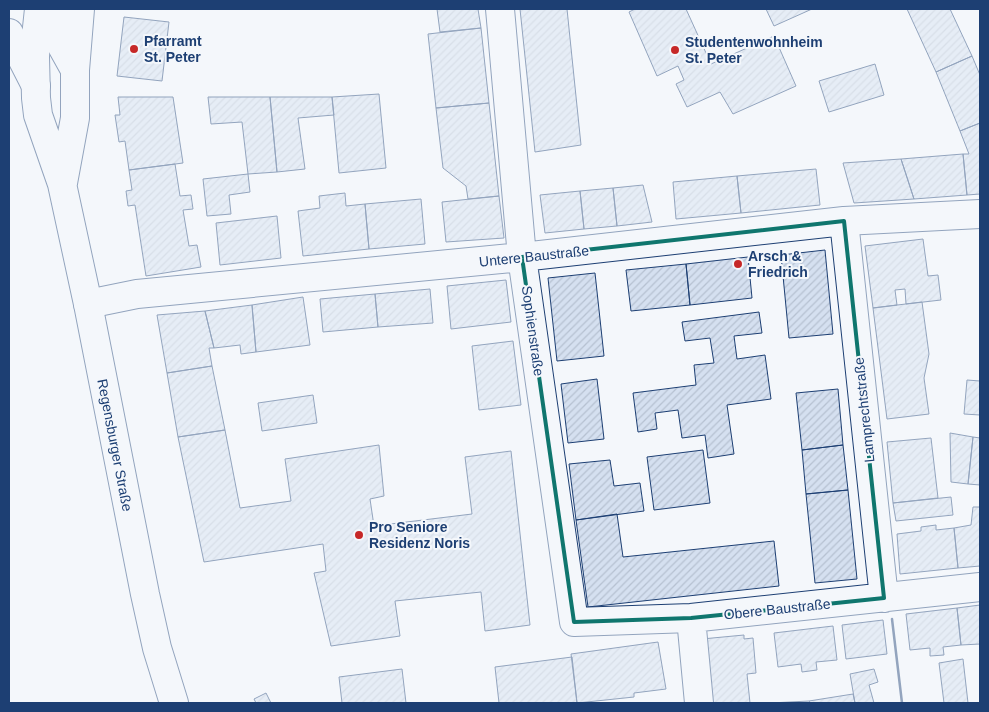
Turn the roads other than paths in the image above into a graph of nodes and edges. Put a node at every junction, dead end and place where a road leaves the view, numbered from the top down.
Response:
1 (39, 9) edge
2 (56, 9) edge
3 (80, 9) edge
4 (500, 9) edge
5 (9, 33) edge
6 (75, 70) junction
7 (36, 86) junction
8 (62, 184) junction
9 (980, 214) edge
10 (844, 222) junction
11 (522, 257) junction
12 (88, 304) junction
13 (980, 587) edge
14 (884, 598) junction
15 (691, 618) junction
16 (574, 622) joint
17 (174, 703) edge
18 (699, 703) edge

1 - 7 street, Regensburger Straße
2 - 6 street, Regensburger Straße
3 - 6 street, Regensburger Straße
4 - 11 street, Sophienstraße
5 - 7 street
6 - 8 street, Regensburger Straße
7 - 8 street, Regensburger Straße
8 - 12 street, Regensburger Straße
9 - 10 street, Untere Baustraße
10 - 11 street, Untere Baustraße
10 - 14 street, Lamprechtstraße
11 - 12 street, Untere Baustraße
11 - 16 street, Sophienstraße
12 - 17 street, Regensburger Straße
13 - 14 street, Obere Baustraße
14 - 15 street, Obere Baustraße
15 - 16 street, Obere Baustraße
15 - 18 street

